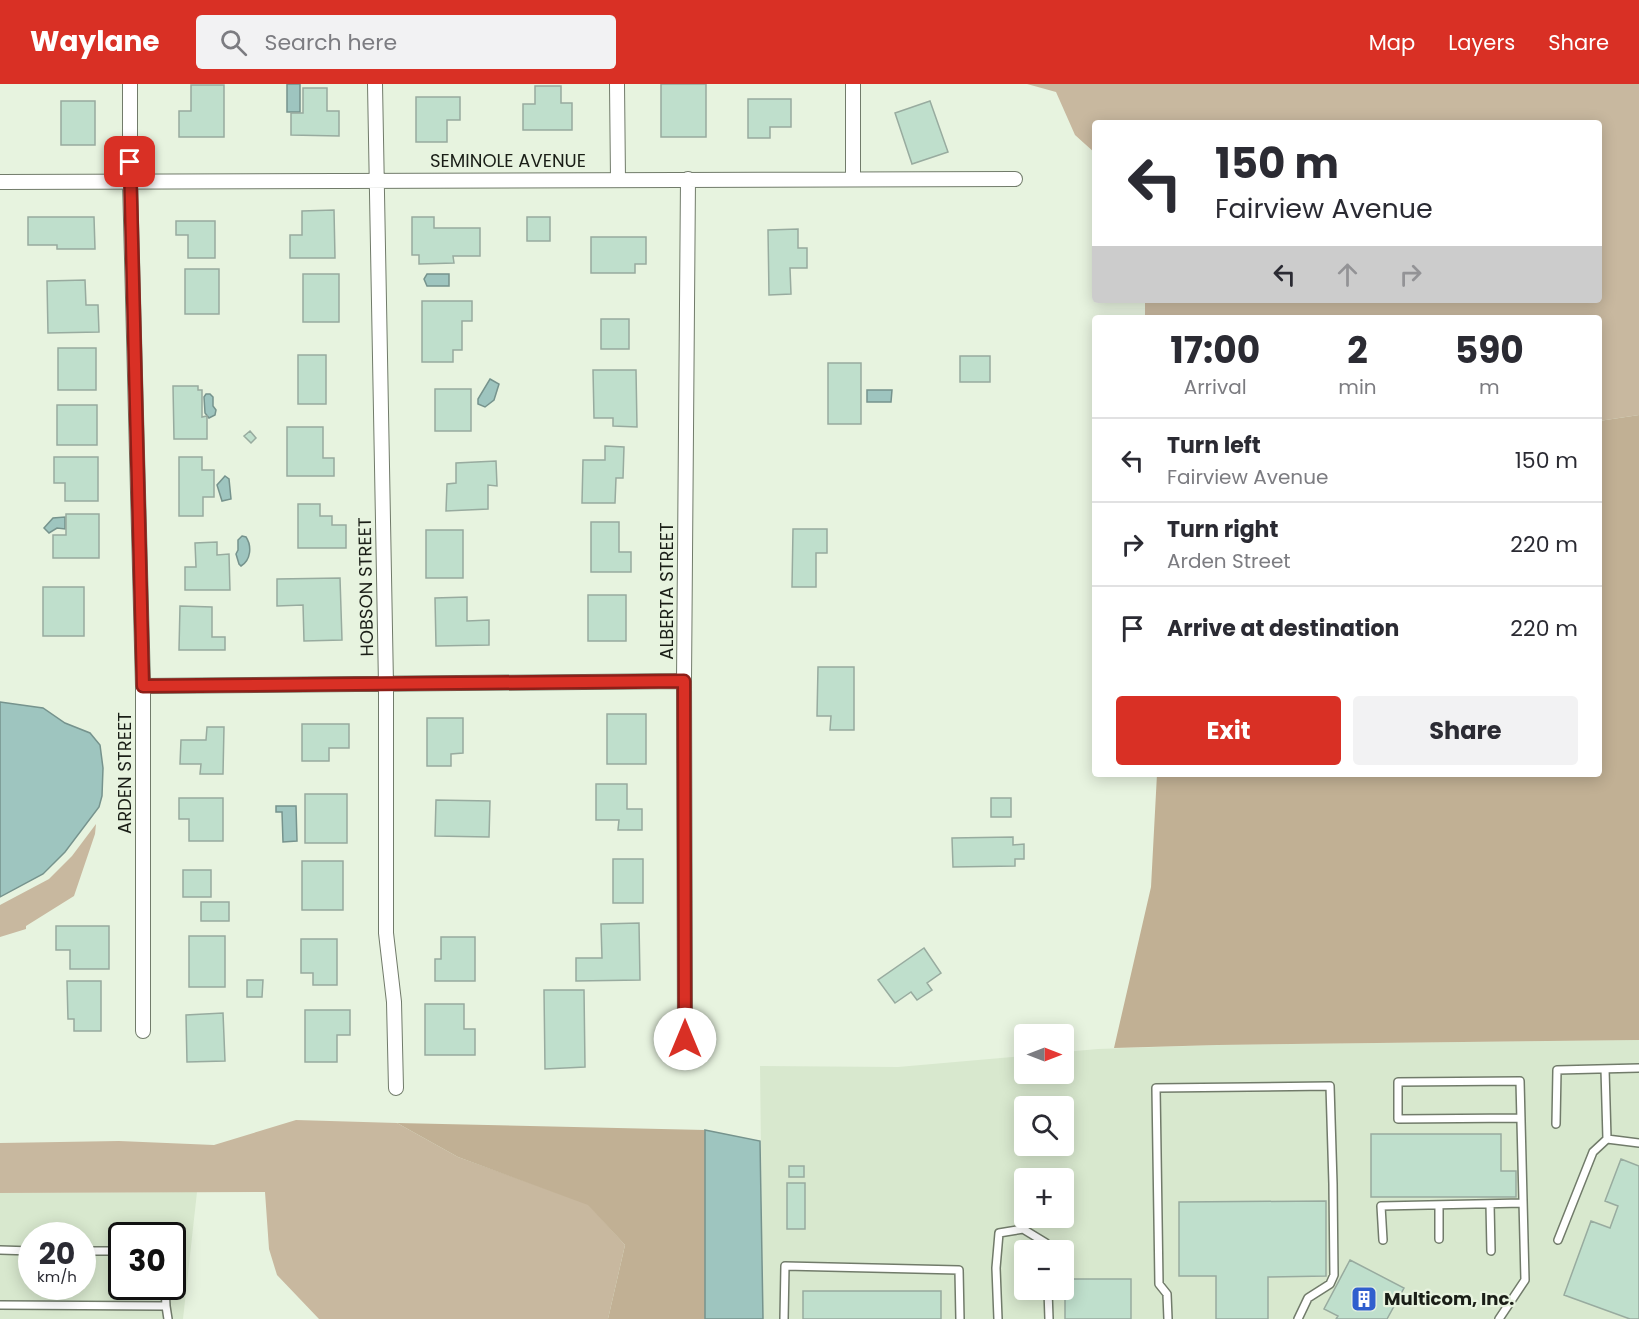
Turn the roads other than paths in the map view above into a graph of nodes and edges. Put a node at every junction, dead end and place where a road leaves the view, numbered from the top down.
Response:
1 (130, 84) edge
2 (375, 84) edge
3 (617, 84) edge
4 (853, 84) edge
5 (618, 179) junction
6 (688, 179) junction
7 (853, 179) junction
8 (1015, 179) dead end
9 (376, 180) junction
10 (130, 181) junction
11 (0, 182) edge
12 (684, 681) junction
13 (386, 685) junction
14 (143, 686) junction
15 (143, 1031) dead end
16 (685, 1039) dead end
17 (1639, 1068) edge
18 (1605, 1069) junction
19 (396, 1088) dead end
20 (1521, 1118) junction
21 (1556, 1124) dead end
22 (1608, 1138) junction
23 (1639, 1143) edge
24 (1523, 1203) junction
25 (1490, 1204) junction
26 (1439, 1205) junction
27 (1439, 1239) dead end
28 (1041, 1240) edge
29 (1383, 1240) dead end
30 (1558, 1240) dead end
31 (0, 1251) edge
32 (18, 1251) edge
33 (1491, 1251) dead end
34 (166, 1300) edge
35 (1048, 1300) edge
36 (0, 1305) edge
37 (166, 1306) junction
38 (1502, 1318) edge
39 (168, 1319) edge
40 (784, 1319) edge
41 (960, 1319) edge
42 (998, 1319) edge
43 (1049, 1319) edge
44 (1168, 1319) edge
45 (1298, 1319) edge

1 - 10 street, ARDEN STREET
2 - 9 street, HOBSON STREET
3 - 5 street
4 - 7 street
5 - 6 street, SEMINOLE AVENUE
5 - 9 street, SEMINOLE AVENUE
6 - 7 street, SEMINOLE AVENUE
6 - 12 street, ALBERTA STREET
7 - 8 street, SEMINOLE AVENUE
9 - 10 street, SEMINOLE AVENUE
9 - 13 street, HOBSON STREET
10 - 11 street, SEMINOLE AVENUE
10 - 14 street, ARDEN STREET
12 - 13 street
12 - 16 street, ALBERTA STREET
13 - 14 street
13 - 19 street, HOBSON STREET
14 - 15 street, ARDEN STREET
17 - 18 lane
18 - 21 lane
18 - 22 lane
20 - 20 lane
20 - 24 lane
22 - 23 lane
22 - 30 lane
24 - 25 lane
24 - 38 lane
25 - 26 lane
25 - 33 lane
26 - 27 lane
26 - 29 lane
28 - 42 lane
31 - 32 lane
34 - 37 lane
35 - 43 lane
36 - 37 lane
37 - 39 lane
40 - 41 lane
44 - 45 lane

